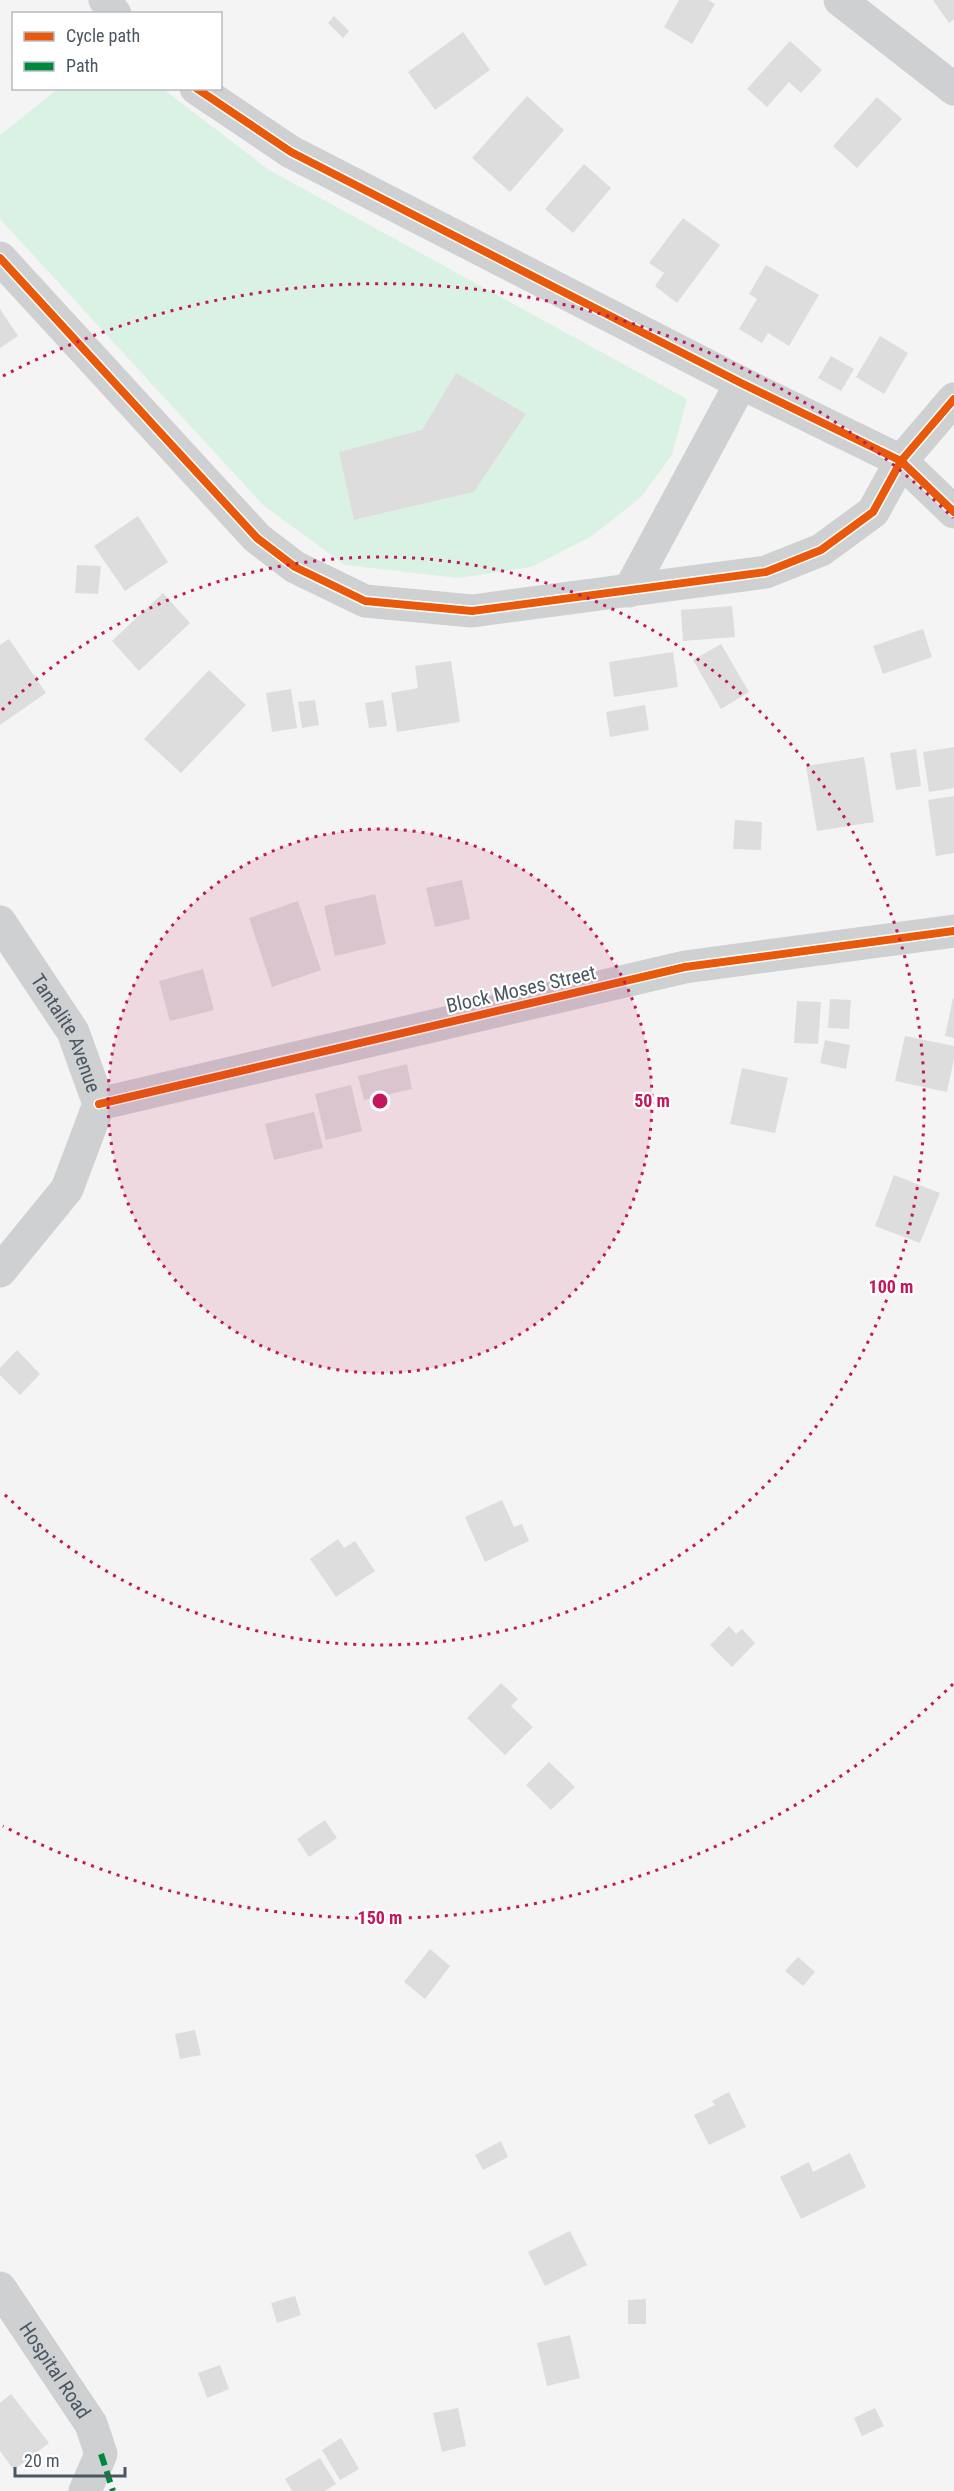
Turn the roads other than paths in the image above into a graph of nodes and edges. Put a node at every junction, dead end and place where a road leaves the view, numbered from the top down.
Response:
1 (840, 0) edge
2 (954, 89) edge
3 (199, 90) edge
4 (0, 258) edge
5 (741, 383) junction
6 (954, 399) edge
7 (901, 461) junction
8 (954, 512) edge
9 (629, 591) junction
10 (0, 922) edge
11 (954, 931) edge
12 (99, 1104) junction
13 (0, 1270) edge
14 (0, 2288) edge
15 (85, 2491) edge

1 - 2 street
3 - 5 street
4 - 9 street
5 - 7 street
5 - 9 street
6 - 7 street
7 - 8 street
7 - 9 street
10 - 12 street, Tantalite Avenue
11 - 12 street, Block Moses Street
12 - 13 street, Tantalite Avenue
14 - 15 street, Hospital Road

